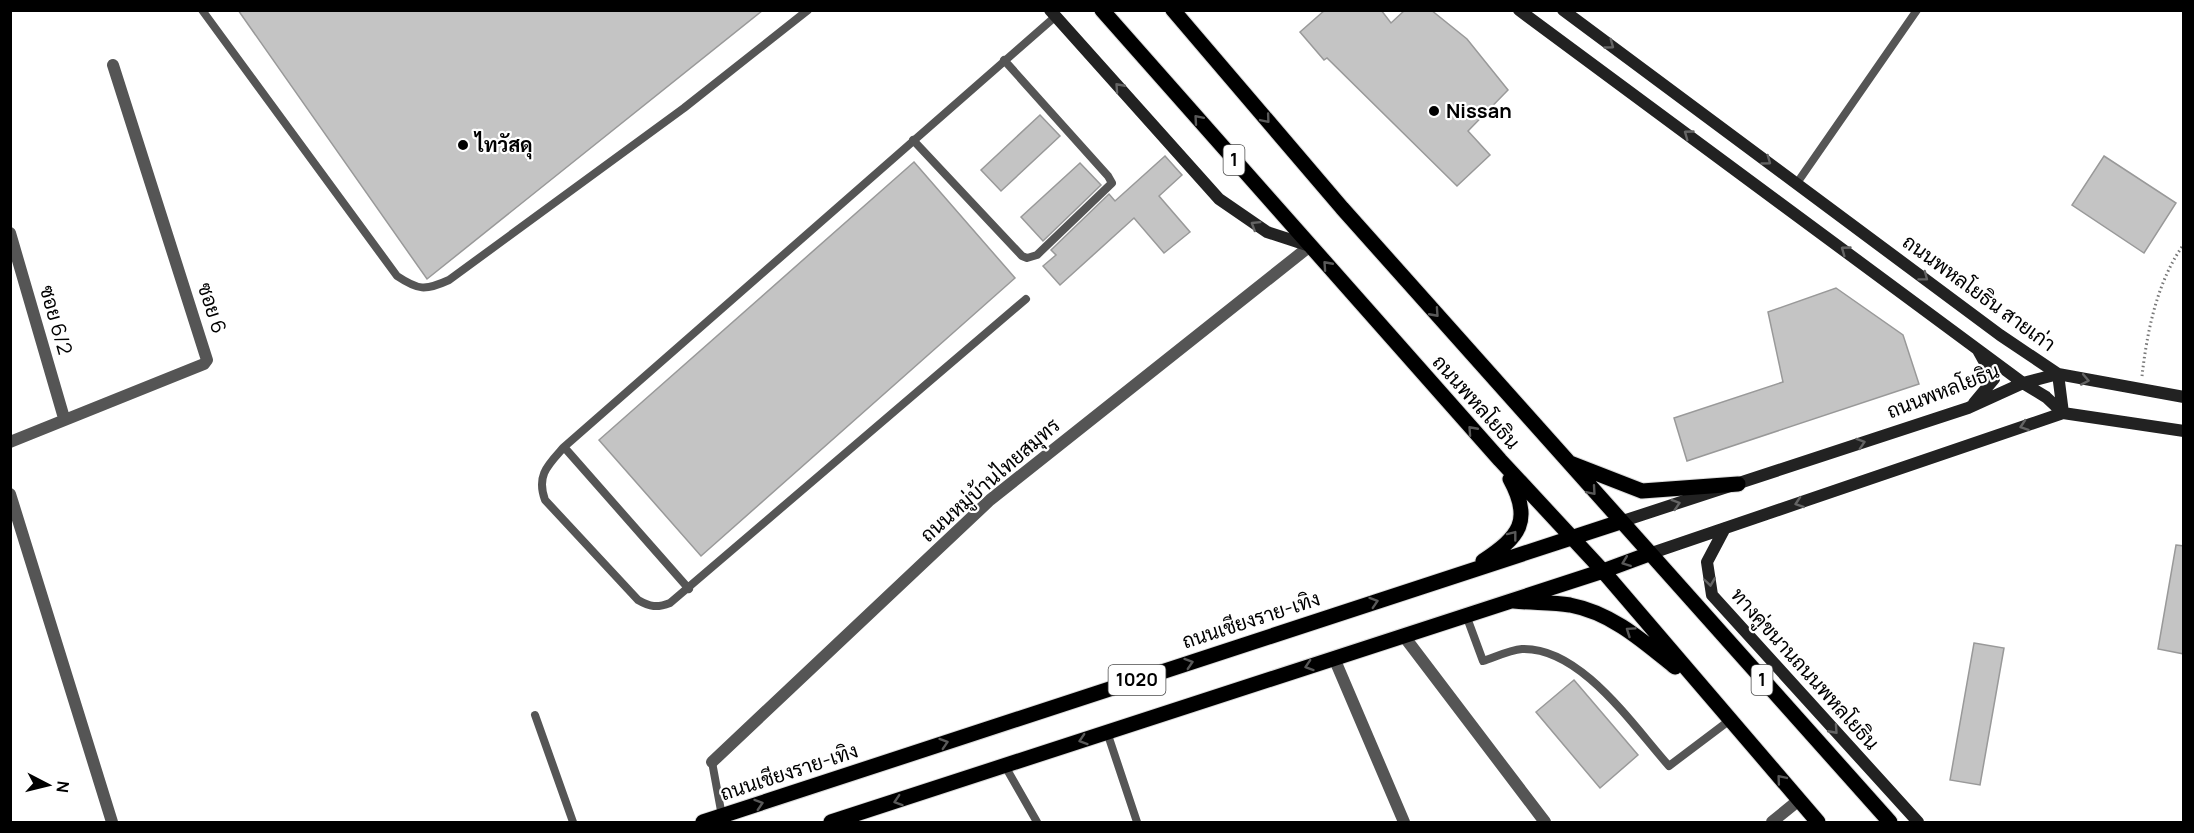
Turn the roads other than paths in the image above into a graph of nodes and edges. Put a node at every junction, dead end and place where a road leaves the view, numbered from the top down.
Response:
1 (202, 10) edge
2 (808, 10) edge
3 (1102, 10) edge
4 (1173, 10) edge
5 (1520, 10) edge
6 (1563, 10) edge
7 (1917, 10) edge
8 (1053, 14) edge
9 (1004, 60) junction
10 (113, 65) dead end
11 (913, 140) junction
12 (1797, 183) junction
13 (10, 233) edge
14 (1310, 246) junction
15 (1026, 299) dead end
16 (1977, 347) junction
17 (2058, 374) junction
18 (2023, 383) junction
19 (2184, 397) edge
20 (1968, 408) junction
21 (2063, 413) junction
22 (64, 418) junction
23 (2184, 431) edge
24 (10, 442) edge
25 (564, 447) junction
26 (1500, 460) junction
27 (1567, 462) junction
28 (1738, 484) junction
29 (10, 494) edge
30 (1620, 522) junction
31 (1725, 528) junction
32 (1572, 537) junction
33 (1649, 554) junction
34 (1468, 571) junction
35 (1603, 571) junction
36 (688, 589) junction
37 (1505, 601) junction
38 (1466, 615) junction
39 (1403, 635) junction
40 (1335, 658) junction
41 (1708, 694) junction
42 (536, 714) dead end
43 (1730, 720) junction
44 (1107, 732) junction
45 (712, 762) joint
46 (1005, 766) junction
47 (1799, 800) junction
48 (722, 816) junction
49 (112, 822) edge
50 (573, 822) edge
51 (703, 822) edge
52 (831, 822) edge
53 (1037, 822) edge
54 (1137, 822) edge
55 (1404, 822) edge
56 (1545, 822) edge
57 (1772, 822) edge
58 (1818, 822) edge
59 (1890, 822) edge
60 (1918, 822) edge

1 - 2 lane
14 -> 3 main road, ถนนพหลโยธิน / 1
4 -> 27 main road, ถนนพหลโยธิน / 1
16 -> 5 main road
6 -> 12 main road, ถนนพหลโยธิน สายเก่า
7 - 12 lane
8 - 9 lane
14 -> 8 main road, 1
9 - 11 lane
9 - 11 lane
10 - 22 street, ซอย 6
11 - 25 lane
12 -> 17 main road, ถนนพหลโยธิน สายเก่า
13 - 22 street, ซอย 6/2
26 -> 14 main road, ถนนพหลโยธิน / 1
14 - 45 street, ถนนหมู่บ้านไทยสมุทร
15 - 36 lane
16 - 18 main road
16 - 20 main road
17 - 18 main road, ถนนพหลโยธิน
17 -> 19 main road, ถนนพหลโยธิน
17 - 21 main road, ถนนพหลโยธิน สายเก่า
18 - 20 main road, ถนนพหลโยธิน
18 - 21 main road
28 -> 20 main road, ถนนพหลโยธิน
21 - 23 main road
21 -> 31 main road
22 - 24 street, ซอย 6
25 - 36 lane
25 - 36 lane
26 - 32 main road, ถนนพหลโยธิน / 1
34 -> 26 main road
27 - 28 main road
27 -> 30 main road, ถนนพหลโยธิน / 1
30 -> 28 main road, ถนนพหลโยธิน
29 - 49 street
30 - 32 main road, 1020
30 - 33 main road, ถนนพหลโยธิน / 1
31 - 33 main road
31 -> 60 main road, ทางคู่ขนานถนนพหลโยธิน / 1
32 - 34 main road, ถนนเชียงราย-เทิง / 1020
32 - 35 main road, ถนนพหลโยธิน / 1
33 -> 35 main road, 1020
33 - 59 main road, ถนนพหลโยธิน / 1
48 -> 34 main road, ถนนเชียงราย-เทิง / 1020
35 - 37 main road, 1020
35 - 41 main road, ถนนพหลโยธิน / 1
37 - 38 main road, 1020
41 -> 37 main road
38 - 39 main road, 1020
38 - 43 lane
39 - 40 main road, 1020
39 - 56 street
40 -> 44 main road, 1020
40 - 55 street
41 - 43 main road, ถนนพหลโยธิน / 1
42 - 50 lane
47 -> 43 main road, ถนนพหลโยธิน / 1
44 -> 46 main road, 1020
44 - 54 lane
45 - 48 lane
46 -> 52 main road, 1020
46 - 53 lane
47 - 57 street
47 - 58 main road, ถนนพหลโยธิน / 1
48 - 51 main road, ถนนเชียงราย-เทิง / 1020

